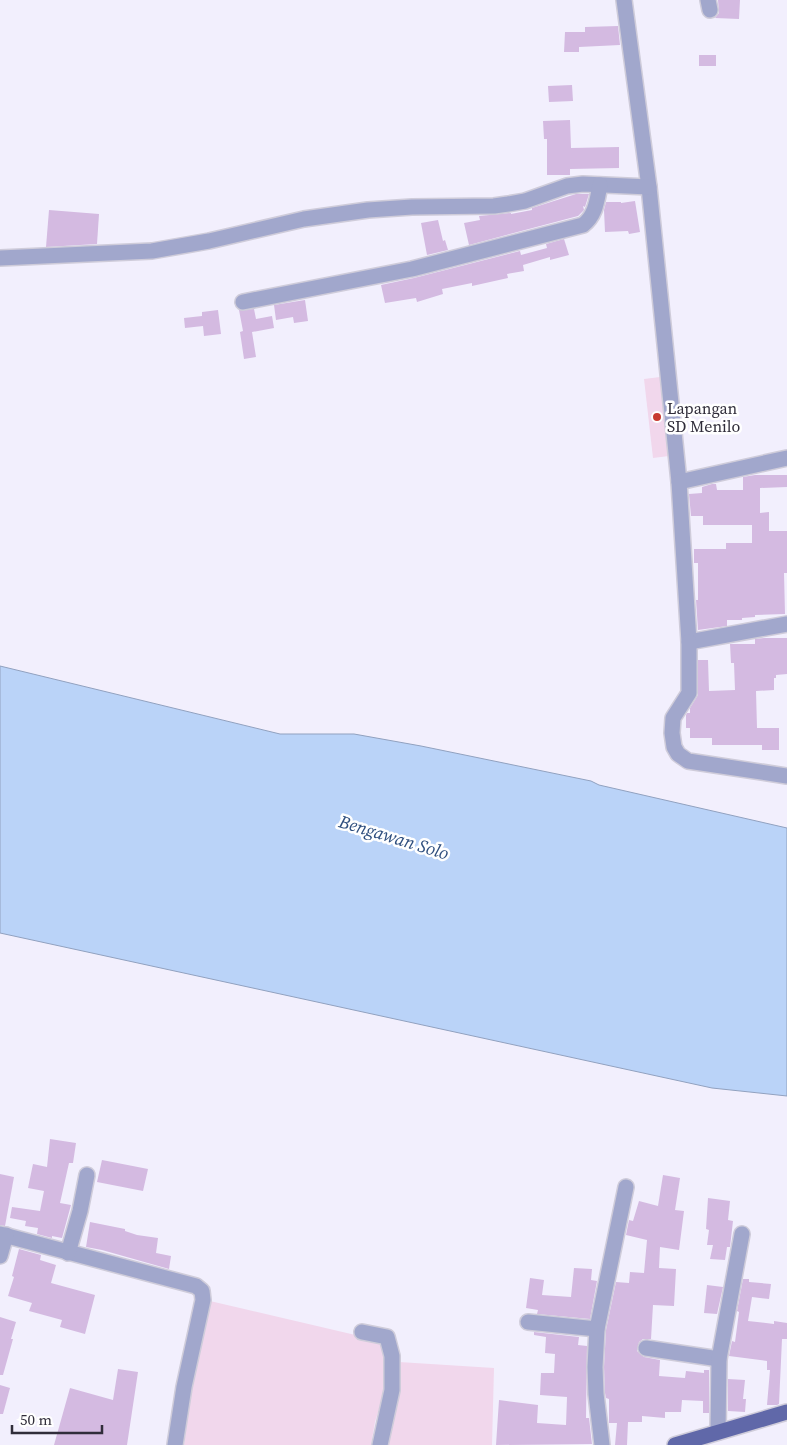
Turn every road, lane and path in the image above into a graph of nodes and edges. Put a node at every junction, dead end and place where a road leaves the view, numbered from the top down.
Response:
1 (624, 0) edge
2 (600, 185) junction
3 (648, 187) junction
4 (0, 258) edge
5 (243, 302) dead end
6 (787, 458) edge
7 (679, 482) junction
8 (787, 624) edge
9 (689, 642) junction
10 (787, 776) edge
11 (87, 1174) dead end
12 (626, 1187) dead end
13 (3, 1234) edge
14 (742, 1234) dead end
15 (68, 1253) junction
16 (0, 1256) edge
17 (528, 1322) dead end
18 (597, 1328) junction
19 (362, 1332) dead end
20 (646, 1348) dead end
21 (719, 1359) junction
22 (787, 1412) edge
23 (718, 1432) junction
24 (175, 1445) edge
25 (380, 1445) edge
26 (602, 1445) edge
27 (675, 1445) edge

1 - 3 street
2 - 3 street
2 - 4 street
2 - 5 street
3 - 7 street
6 - 7 street
7 - 9 street
8 - 9 street
9 - 10 street
11 - 15 street
12 - 18 street
13 - 15 street
13 - 16 street
14 - 21 street
15 - 24 street
17 - 18 street
18 - 26 street
19 - 25 street
20 - 21 street
21 - 23 street
22 - 23 main road
23 - 27 main road

